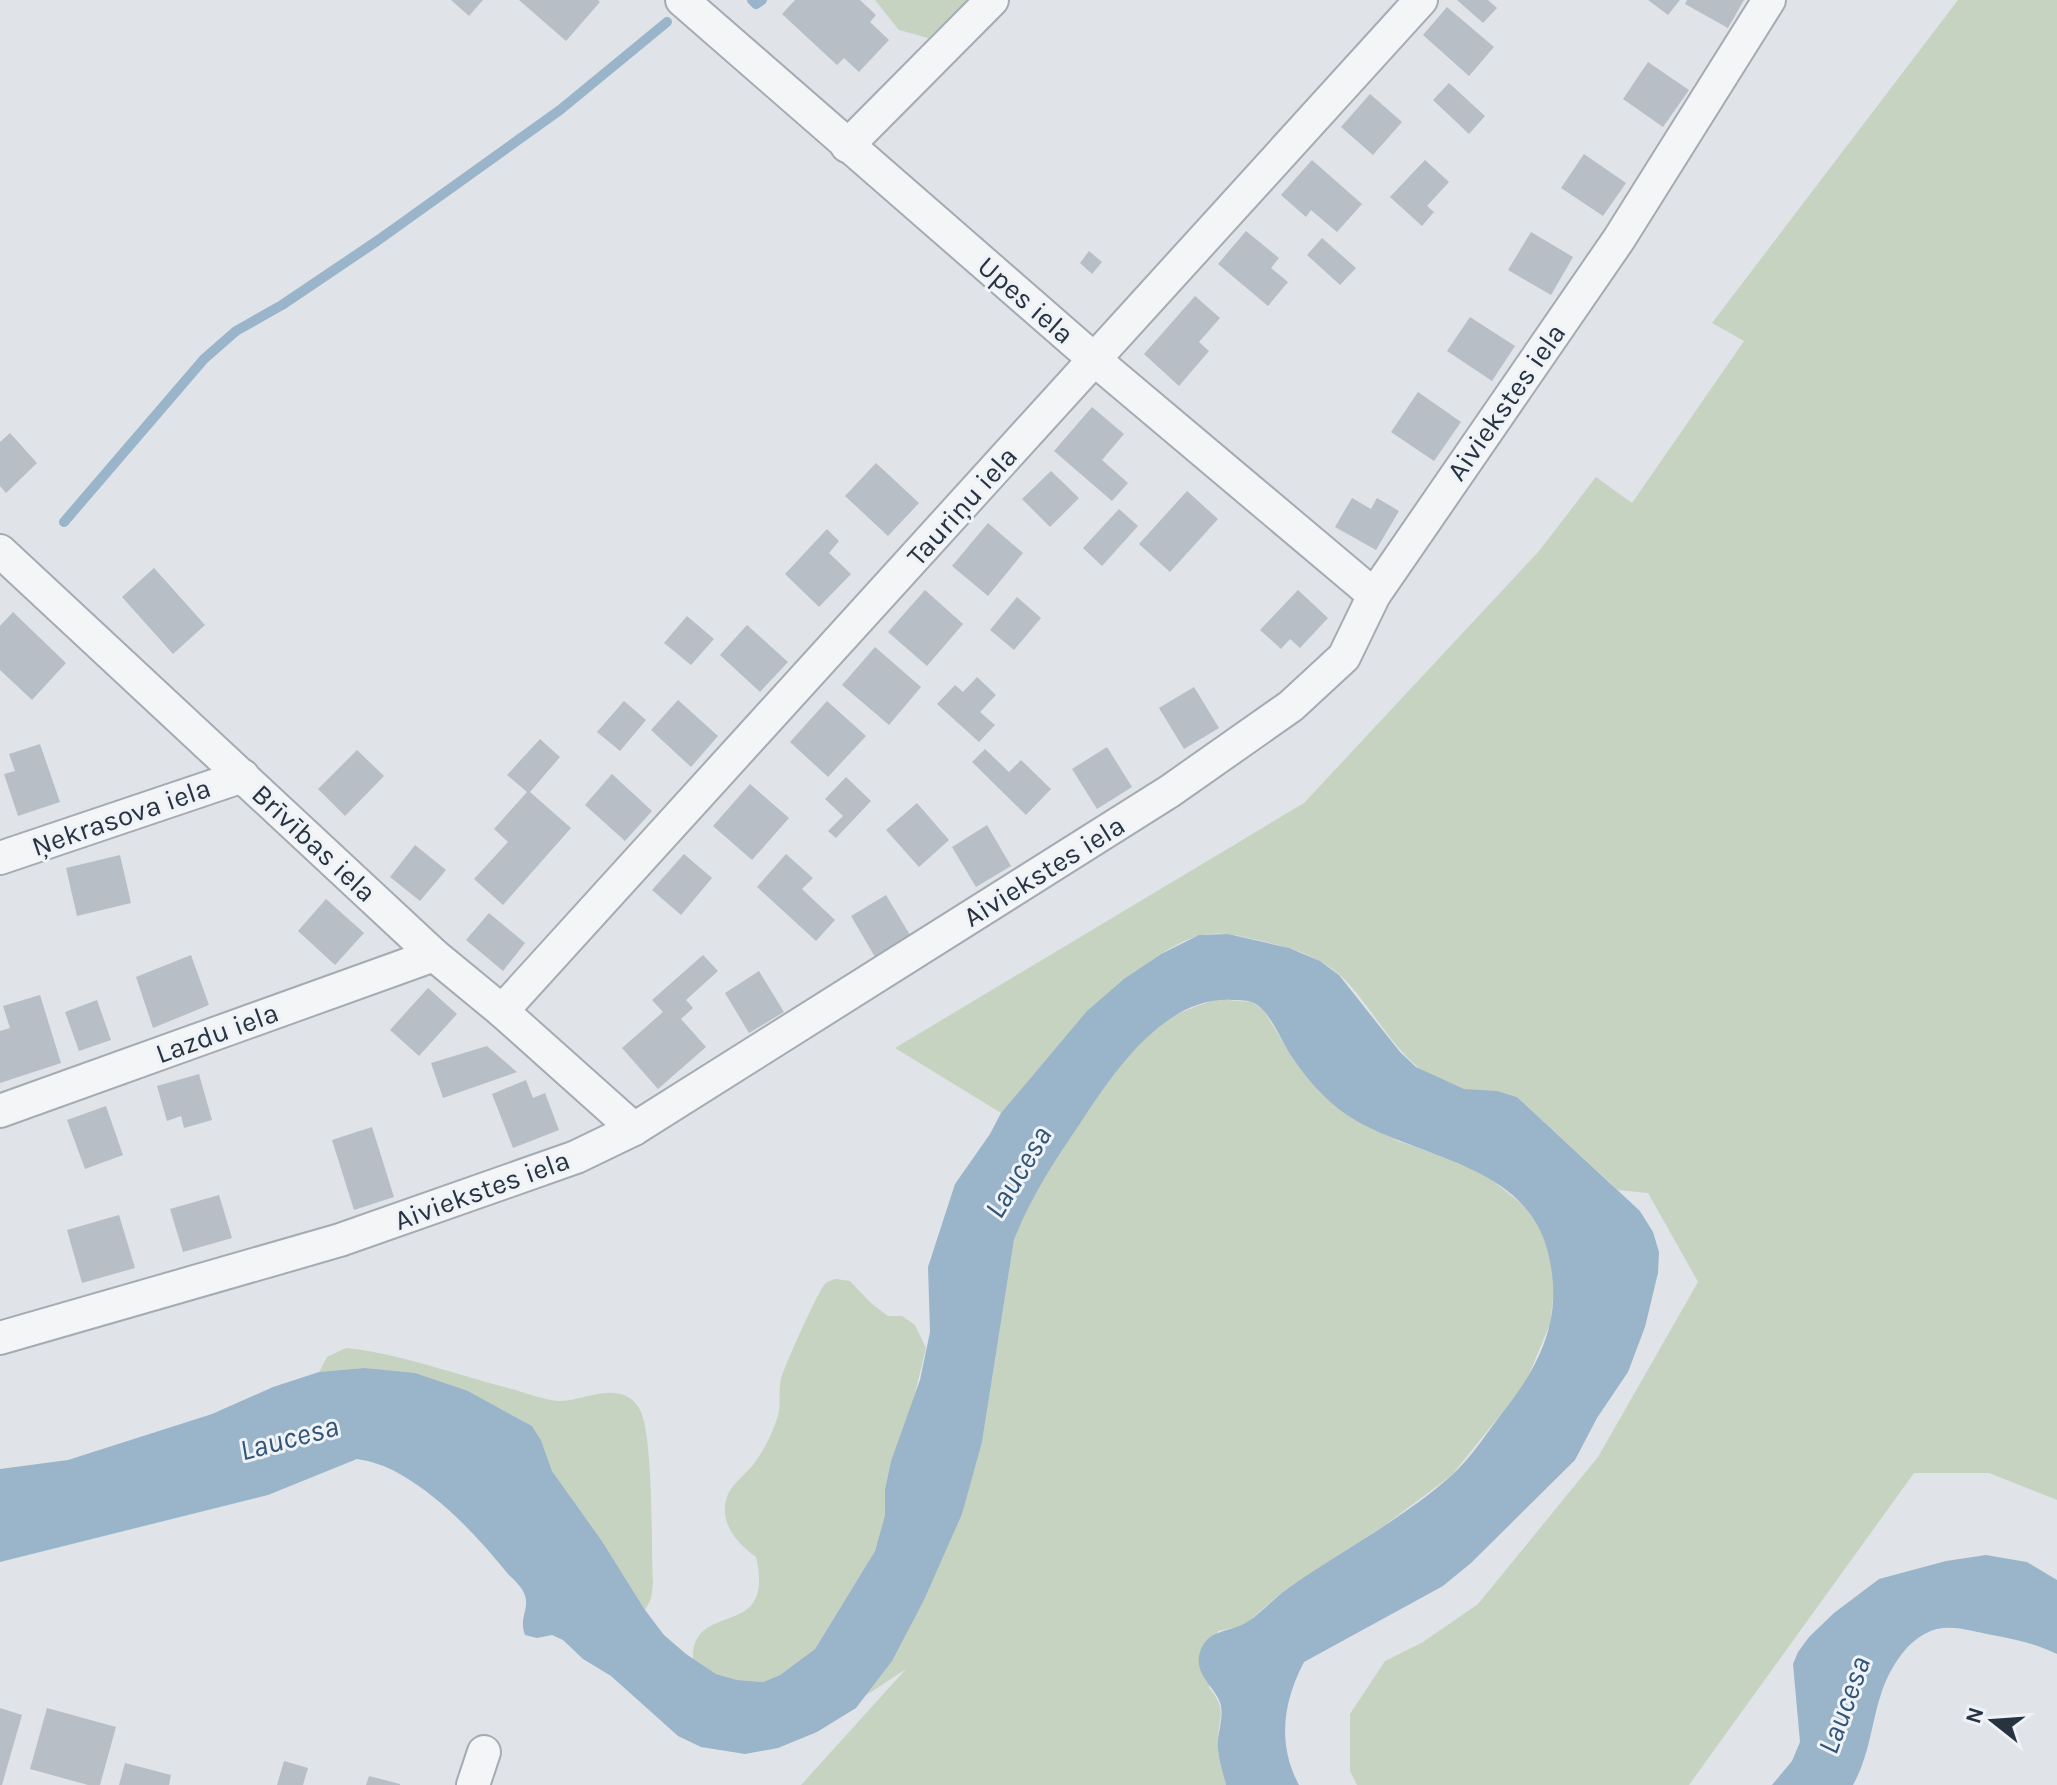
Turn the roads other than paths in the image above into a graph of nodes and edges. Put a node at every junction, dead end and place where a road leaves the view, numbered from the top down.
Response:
1 (682, 0) edge
2 (992, 0) edge
3 (1421, 0) edge
4 (1769, 0) edge
5 (847, 146) junction
6 (1095, 360) junction
7 (0, 551) edge
8 (1374, 595) junction
9 (243, 776) junction
10 (0, 858) edge
11 (434, 955) junction
12 (502, 1011) junction
13 (0, 1111) edge
14 (634, 1129) junction
15 (0, 1338) edge
16 (484, 1752) dead end
17 (473, 1785) edge

1 - 5 street, Upes iela
2 - 5 street
3 - 6 street, Tauriņu iela
4 - 8 street, Aiviekstes iela
5 - 6 street, Upes iela
6 - 8 street, Upes iela
6 - 12 street, Tauriņu iela
7 - 9 street, Brīvības iela
8 - 14 street, Aiviekstes iela
9 - 10 street, Ņekrasova iela
9 - 11 street, Brīvības iela
11 - 12 street, Brīvības iela
11 - 13 street, Lazdu iela
12 - 14 street, Brīvības iela
14 - 15 street, Aiviekstes iela
16 - 17 street

